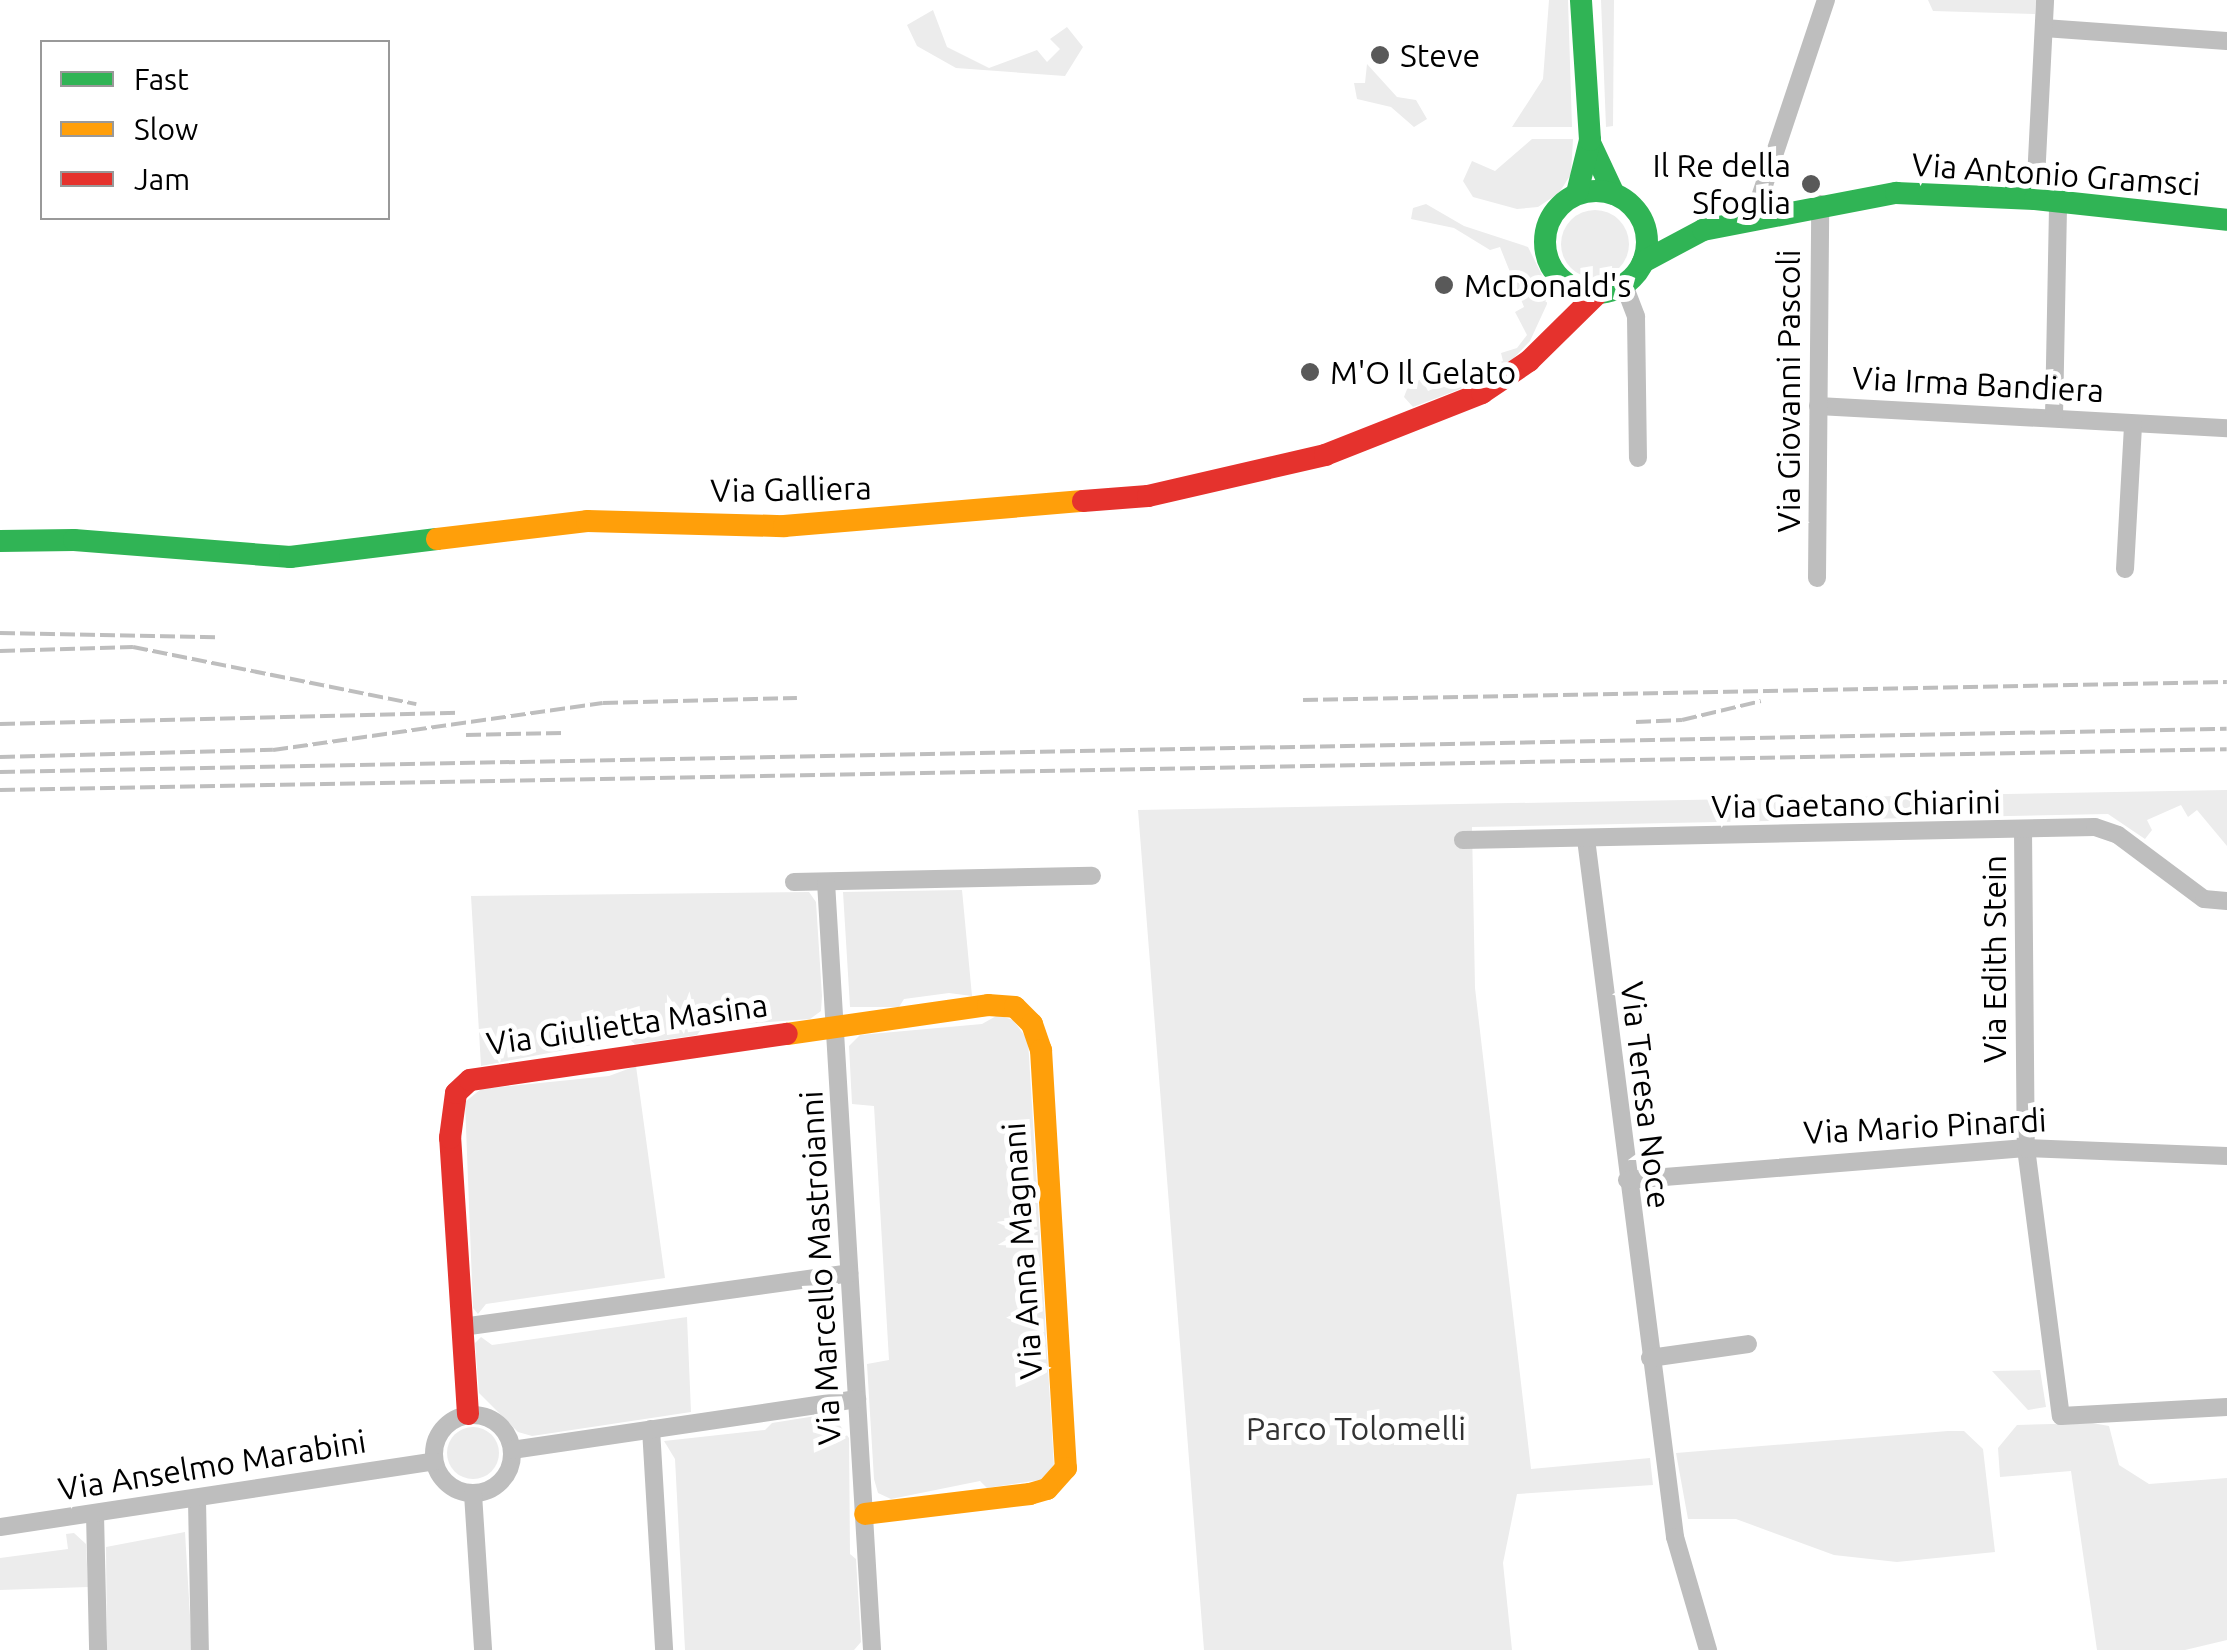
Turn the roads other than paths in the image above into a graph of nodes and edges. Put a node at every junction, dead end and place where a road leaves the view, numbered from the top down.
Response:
1 (1581, 0) edge
2 (1826, 0) edge
3 (2045, 0) edge
4 (2044, 28) junction
5 (2227, 41) edge
6 (1590, 140) junction
7 (1577, 194) junction
8 (1614, 194) junction
9 (2046, 200) junction
10 (1820, 204) junction
11 (1640, 216) junction
12 (1754, 218) junction
13 (2227, 220) edge
14 (1703, 230) junction
15 (1643, 262) junction
16 (1553, 271) junction
17 (1624, 285) junction
18 (1597, 294) junction
19 (1549, 340) junction
20 (1818, 406) junction
21 (2054, 416) junction
22 (2133, 424) junction
23 (2227, 428) edge
24 (1638, 458) dead end
25 (0, 541) edge
26 (2125, 569) dead end
27 (1817, 578) dead end
28 (2023, 830) junction
29 (1586, 839) junction
30 (1463, 840) dead end
31 (1092, 876) dead end
32 (794, 882) dead end
33 (826, 882) junction
34 (2227, 901) edge
35 (835, 1027) junction
36 (2026, 1148) junction
37 (2227, 1156) edge
38 (1626, 1180) junction
39 (850, 1273) junction
40 (462, 1327) junction
41 (1748, 1344) dead end
42 (1650, 1358) junction
43 (857, 1399) junction
44 (2227, 1407) edge
45 (468, 1414) junction
46 (651, 1429) junction
47 (512, 1450) junction
48 (434, 1462) junction
49 (473, 1494) junction
50 (197, 1500) junction
51 (94, 1514) junction
52 (865, 1514) junction
53 (0, 1527) edge
54 (1704, 1647) edge
55 (98, 1650) edge
56 (200, 1650) edge
57 (482, 1650) edge
58 (664, 1650) edge
59 (872, 1650) edge

1 - 6 main road
2 - 12 street
3 - 4 street
4 - 5 street
4 - 9 street
6 - 7 main road
6 - 8 main road
7 - 8 main road
7 - 16 main road
8 - 11 main road
9 - 10 main road, Via Antonio Gramsci
9 - 13 main road, Via Antonio Gramsci
9 - 21 street
10 - 12 main road, Via Antonio Gramsci
10 - 20 street, Via Giovanni Pascoli
11 - 14 main road, Via Antonio Gramsci
11 - 15 main road
12 - 14 main road, Via Antonio Gramsci
14 - 15 main road, Via Antonio Gramsci
15 - 17 main road
16 - 18 main road
16 - 19 main road
17 - 18 main road
17 - 24 street
18 - 19 main road, Via Galliera
19 - 25 main road, Via Galliera
20 - 21 street, Via Irma Bandiera
20 - 27 street, Via Giovanni Pascoli
21 - 22 street, Via Irma Bandiera
22 - 23 street, Via Irma Bandiera
22 - 26 street, Via Irma Bandiera
28 - 29 street, Via Gaetano Chiarini
28 - 34 street, Via Gaetano Chiarini
28 - 36 street, Via Edith Stein
29 - 30 street, Via Gaetano Chiarini
29 - 38 street, Via Teresa Noce
31 - 33 street
32 - 33 street
33 - 35 street, Via Marcello Mastroianni
35 - 39 street, Via Marcello Mastroianni
35 - 40 main road, Via Giulietta Masina
35 - 52 main road, Via Anna Magnani
36 - 37 street, Via Mario Pinardi
36 - 38 street, Via Mario Pinardi
36 - 44 street, Via Edith Stein
38 - 42 street, Via Teresa Noce
39 - 40 street
39 - 43 street, Via Marcello Mastroianni
40 - 45 main road, Via Giulietta Masina
41 - 42 street
42 - 54 street, Via Teresa Noce
43 - 46 street
43 - 52 street, Via Marcello Mastroianni
45 - 47 street
45 - 48 street
46 - 47 street
46 - 58 street
47 - 49 street
48 - 49 street
48 - 50 street, Via Anselmo Marabini
49 - 57 street
50 - 51 street, Via Anselmo Marabini
50 - 56 street
51 - 53 street, Via Anselmo Marabini
51 - 55 street
52 - 59 street, Via Marcello Mastroianni

